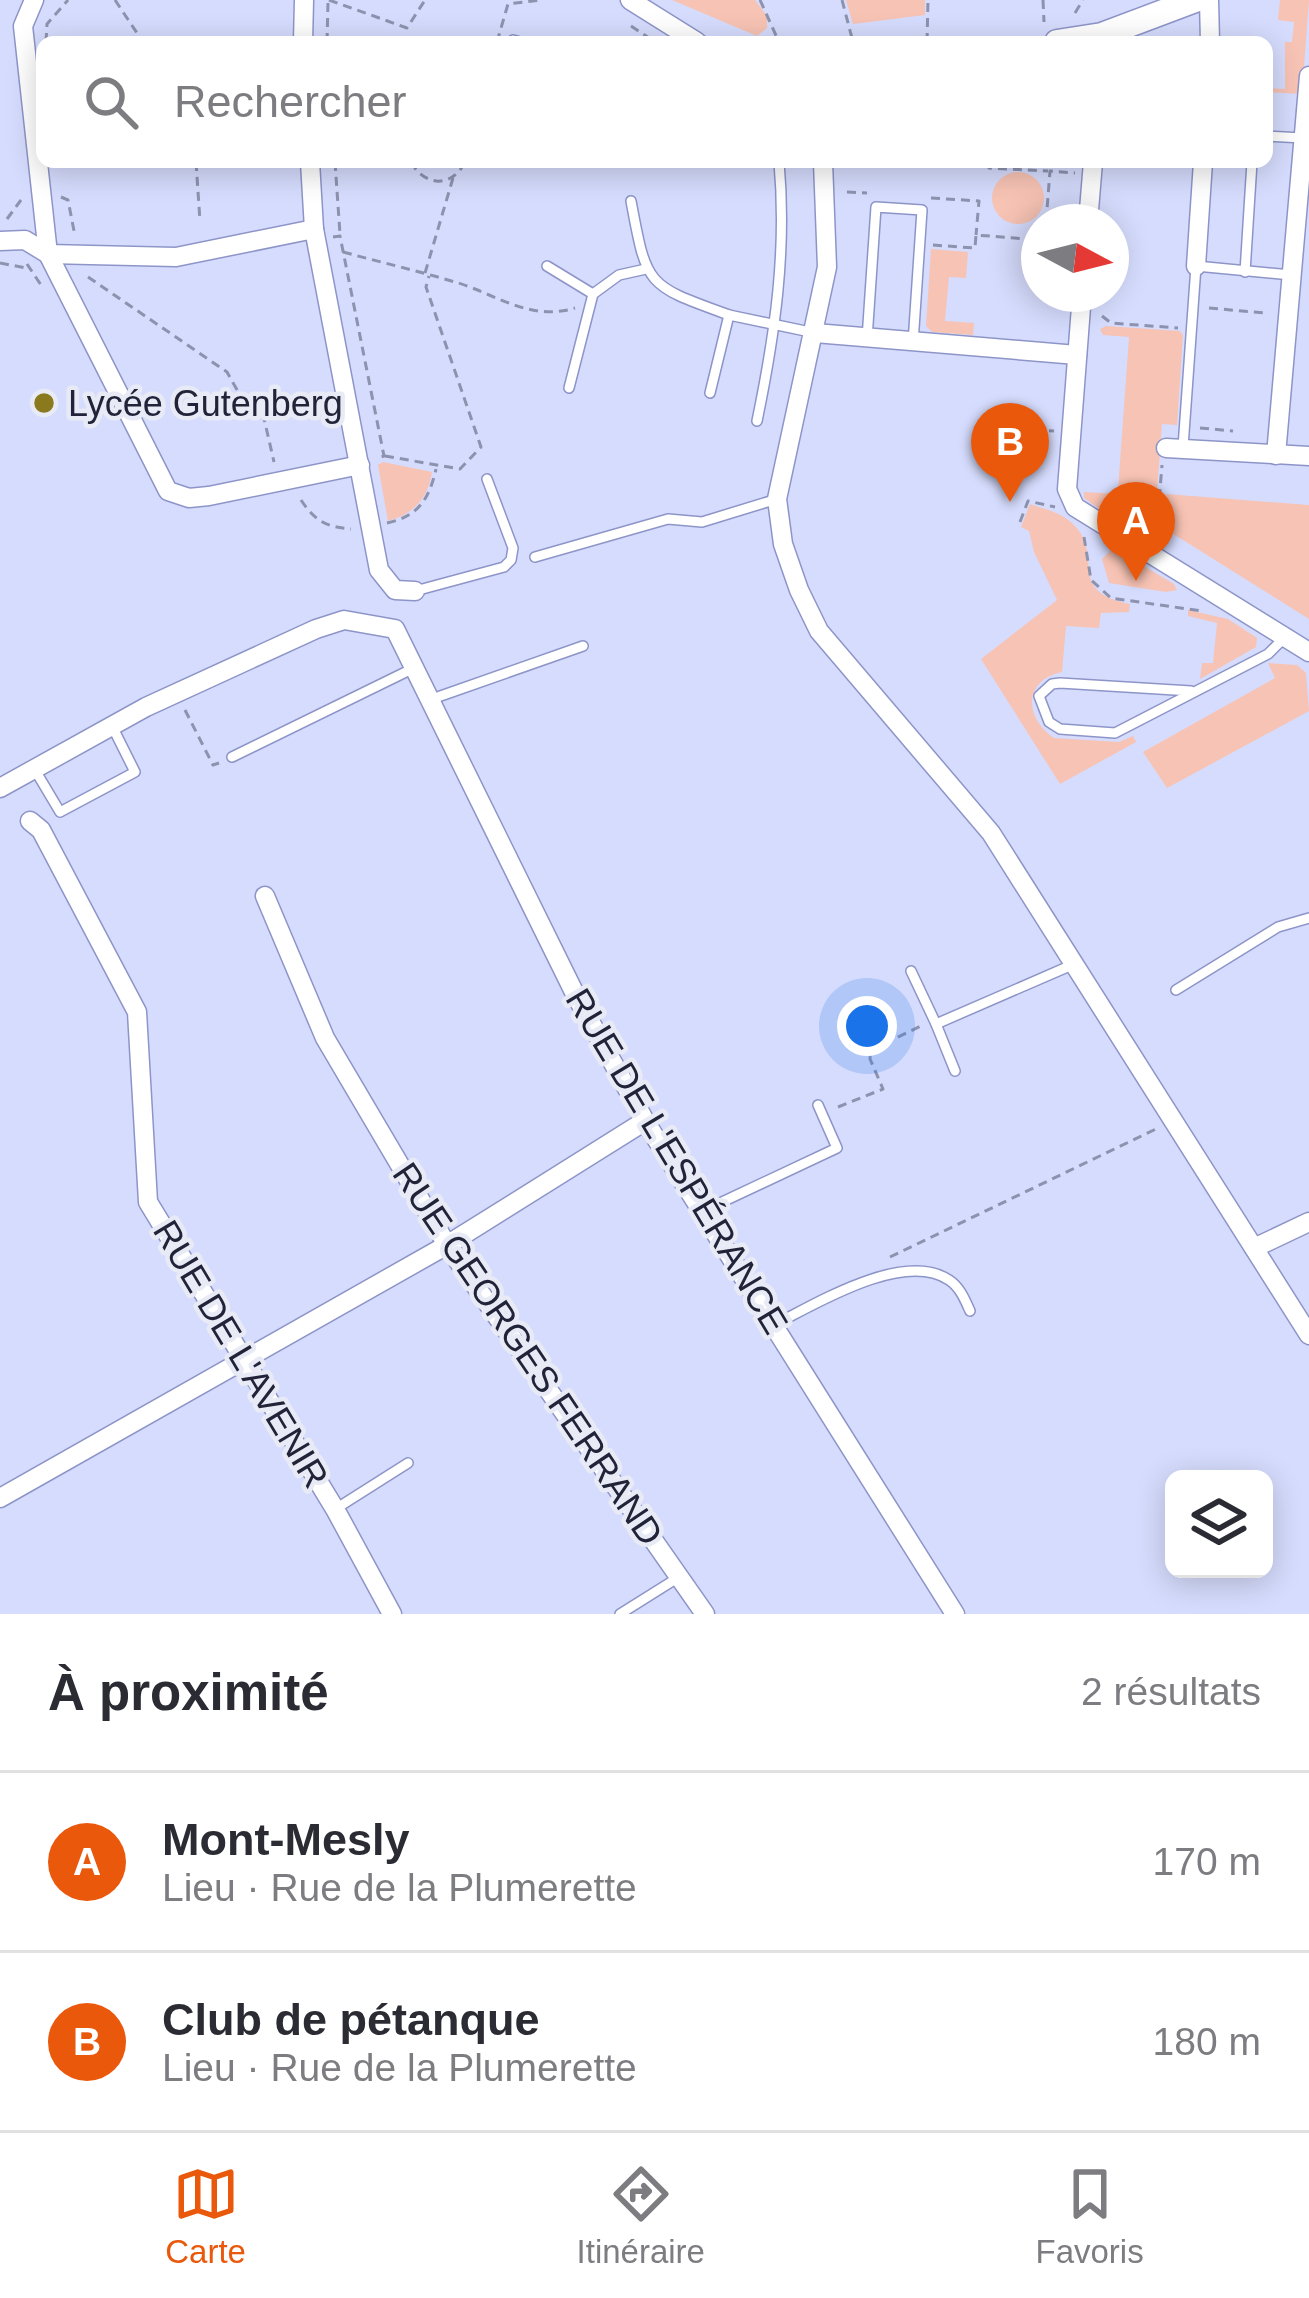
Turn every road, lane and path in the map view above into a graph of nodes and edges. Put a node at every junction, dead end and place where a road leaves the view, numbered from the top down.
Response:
1 (34, 0) edge
2 (68, 0) edge
3 (115, 0) edge
4 (304, 0) edge
5 (329, 0) edge
6 (425, 0) edge
7 (542, 0) edge
8 (630, 0) edge
9 (760, 0) edge
10 (842, 0) edge
11 (928, 0) edge
12 (1043, 0) edge
13 (1195, 0) edge
14 (1209, 0) edge
15 (407, 28) junction
16 (416, 32) dead end
17 (46, 36) edge
18 (138, 36) edge
19 (303, 36) edge
20 (327, 36) edge
21 (497, 36) edge
22 (687, 36) edge
23 (776, 36) edge
24 (851, 36) edge
25 (927, 36) edge
26 (1051, 36) edge
27 (1109, 36) edge
28 (1210, 36) edge
29 (1309, 76) edge
30 (1273, 136) edge
31 (1303, 138) junction
32 (36, 145) edge
33 (39, 168) edge
34 (196, 168) edge
35 (310, 168) edge
36 (335, 168) edge
37 (416, 168) edge
38 (460, 168) edge
39 (780, 168) edge
40 (823, 168) edge
41 (989, 168) edge
42 (1087, 168) edge
43 (1203, 168) edge
44 (1252, 168) edge
45 (1050, 171) junction
46 (453, 178) junction
47 (53, 198) dead end
48 (29, 200) dead end
49 (631, 201) dead end
50 (1047, 204) edge
51 (1088, 204) edge
52 (18, 209) junction
53 (21, 217) dead end
54 (200, 221) dead end
55 (0, 222) edge
56 (314, 230) junction
57 (340, 236) dead end
58 (1021, 239) edge
59 (0, 241) edge
60 (929, 245) dead end
61 (76, 248) dead end
62 (48, 254) junction
63 (0, 263) edge
64 (547, 266) dead end
65 (1196, 266) junction
66 (28, 268) dead end
67 (83, 268) dead end
68 (646, 269) junction
69 (1245, 272) junction
70 (427, 275) junction
71 (1291, 275) junction
72 (88, 277) junction
73 (88, 287) dead end
74 (592, 298) junction
75 (1193, 307) junction
76 (1081, 312) edge
77 (1279, 314) dead end
78 (729, 315) junction
79 (1098, 317) dead end
80 (777, 323) junction
81 (1182, 328) dead end
82 (815, 333) junction
83 (867, 340) junction
84 (913, 343) junction
85 (1077, 356) junction
86 (569, 388) dead end
87 (710, 393) dead end
88 (757, 421) dead end
89 (1184, 428) junction
90 (1034, 430) dead end
91 (1062, 432) dead end
92 (1249, 432) dead end
93 (1171, 450) junction
94 (384, 455) junction
95 (1276, 455) junction
96 (1309, 456) edge
97 (368, 463) junction
98 (274, 464) dead end
99 (437, 467) junction
100 (487, 478) dead end
101 (300, 499) dead end
102 (777, 499) junction
103 (1056, 507) dead end
104 (1021, 522) dead end
105 (384, 524) dead end
106 (362, 528) dead end
107 (1137, 536) dead end
108 (535, 557) dead end
109 (415, 591) joint
110 (1284, 638) junction
111 (583, 646) dead end
112 (1309, 652) edge
113 (416, 667) junction
114 (1191, 692) junction
115 (176, 693) junction
116 (433, 699) junction
117 (112, 726) junction
118 (232, 757) joint
119 (35, 770) junction
120 (0, 788) edge
121 (30, 820) dead end
122 (265, 896) dead end
123 (1309, 918) edge
124 (1076, 962) junction
125 (911, 971) dead end
126 (1176, 990) dead end
127 (935, 1022) junction
128 (955, 1071) dead end
129 (820, 1109) joint
130 (645, 1120) junction
131 (1165, 1125) dead end
132 (703, 1211) junction
133 (1309, 1222) edge
134 (447, 1245) junction
135 (1254, 1248) junction
136 (884, 1260) dead end
137 (970, 1311) dead end
138 (775, 1325) junction
139 (1309, 1335) edge
140 (243, 1359) junction
141 (408, 1462) dead end
142 (0, 1498) edge
143 (335, 1509) junction
144 (679, 1577) junction
145 (392, 1614) edge
146 (620, 1614) edge
147 (705, 1614) edge
148 (955, 1614) edge

1 - 32 street
2 - 17 path
3 - 18 path
4 - 19 street
5 - 15 path
5 - 20 path
6 - 15 path
7 - 21 path
8 - 22 street
9 - 23 path
10 - 24 path
11 - 25 path
12 - 26 path
13 - 27 street
14 - 28 street
15 - 16 path
29 - 31 street
30 - 31 lane
31 - 71 street
33 - 62 street
34 - 54 path
35 - 56 street
36 - 57 path
37 - 46 path
38 - 46 path
39 - 80 lane
40 - 82 street
41 - 45 path
42 - 45 path
42 - 51 street
43 - 65 street
44 - 69 lane
45 - 50 path
46 - 70 path
47 - 61 path
48 - 52 path
49 - 68 lane
52 - 53 path
52 - 55 path
56 - 62 street
56 - 97 street
58 - 60 path
59 - 62 street
62 - 97 street
63 - 66 path
64 - 74 lane
65 - 69 lane
65 - 75 lane
67 - 72 path
68 - 74 lane
68 - 78 lane
69 - 71 lane
70 - 74 path
70 - 94 path
70 - 99 path
71 - 95 street
72 - 73 path
72 - 98 path
74 - 86 lane
75 - 77 path
75 - 89 lane
76 - 85 street
78 - 80 lane
78 - 87 lane
79 - 81 path
80 - 82 lane
80 - 88 lane
82 - 83 street
82 - 102 street
83 - 84 street
83 - 84 lane
84 - 85 street
85 - 110 street
89 - 92 path
89 - 93 lane
90 - 91 path
93 - 95 street
93 - 107 path
94 - 97 path
94 - 99 path
95 - 96 street
97 - 109 street
99 - 105 path
100 - 109 lane
101 - 106 path
102 - 108 lane
102 - 124 street
103 - 104 path
110 - 112 street
110 - 114 lane
111 - 116 lane
113 - 115 street, RUE DE L'ESPÉRANCE
113 - 116 street, RUE DE L'ESPÉRANCE
113 - 118 lane
114 - 114 lane
115 - 117 street
115 - 118 path
116 - 130 street, RUE DE L'ESPÉRANCE
117 - 119 street
117 - 119 lane
119 - 120 street
121 - 140 street, RUE DE L'AVENIR
122 - 134 street, RUE GEORGES FERRAND
123 - 126 lane
124 - 127 lane
124 - 135 street
125 - 127 lane
127 - 128 lane
127 - 129 path
129 - 132 lane
130 - 132 street, RUE DE L'ESPÉRANCE
130 - 134 street
131 - 136 path
132 - 138 street, RUE DE L'ESPÉRANCE
133 - 135 street
134 - 140 street
134 - 144 street, RUE GEORGES FERRAND
135 - 139 street
137 - 138 lane
138 - 148 street, RUE DE L'ESPÉRANCE
140 - 142 street
140 - 143 street, RUE DE L'AVENIR
141 - 143 lane
143 - 145 street, RUE DE L'AVENIR
144 - 146 lane
144 - 147 street, RUE GEORGES FERRAND

